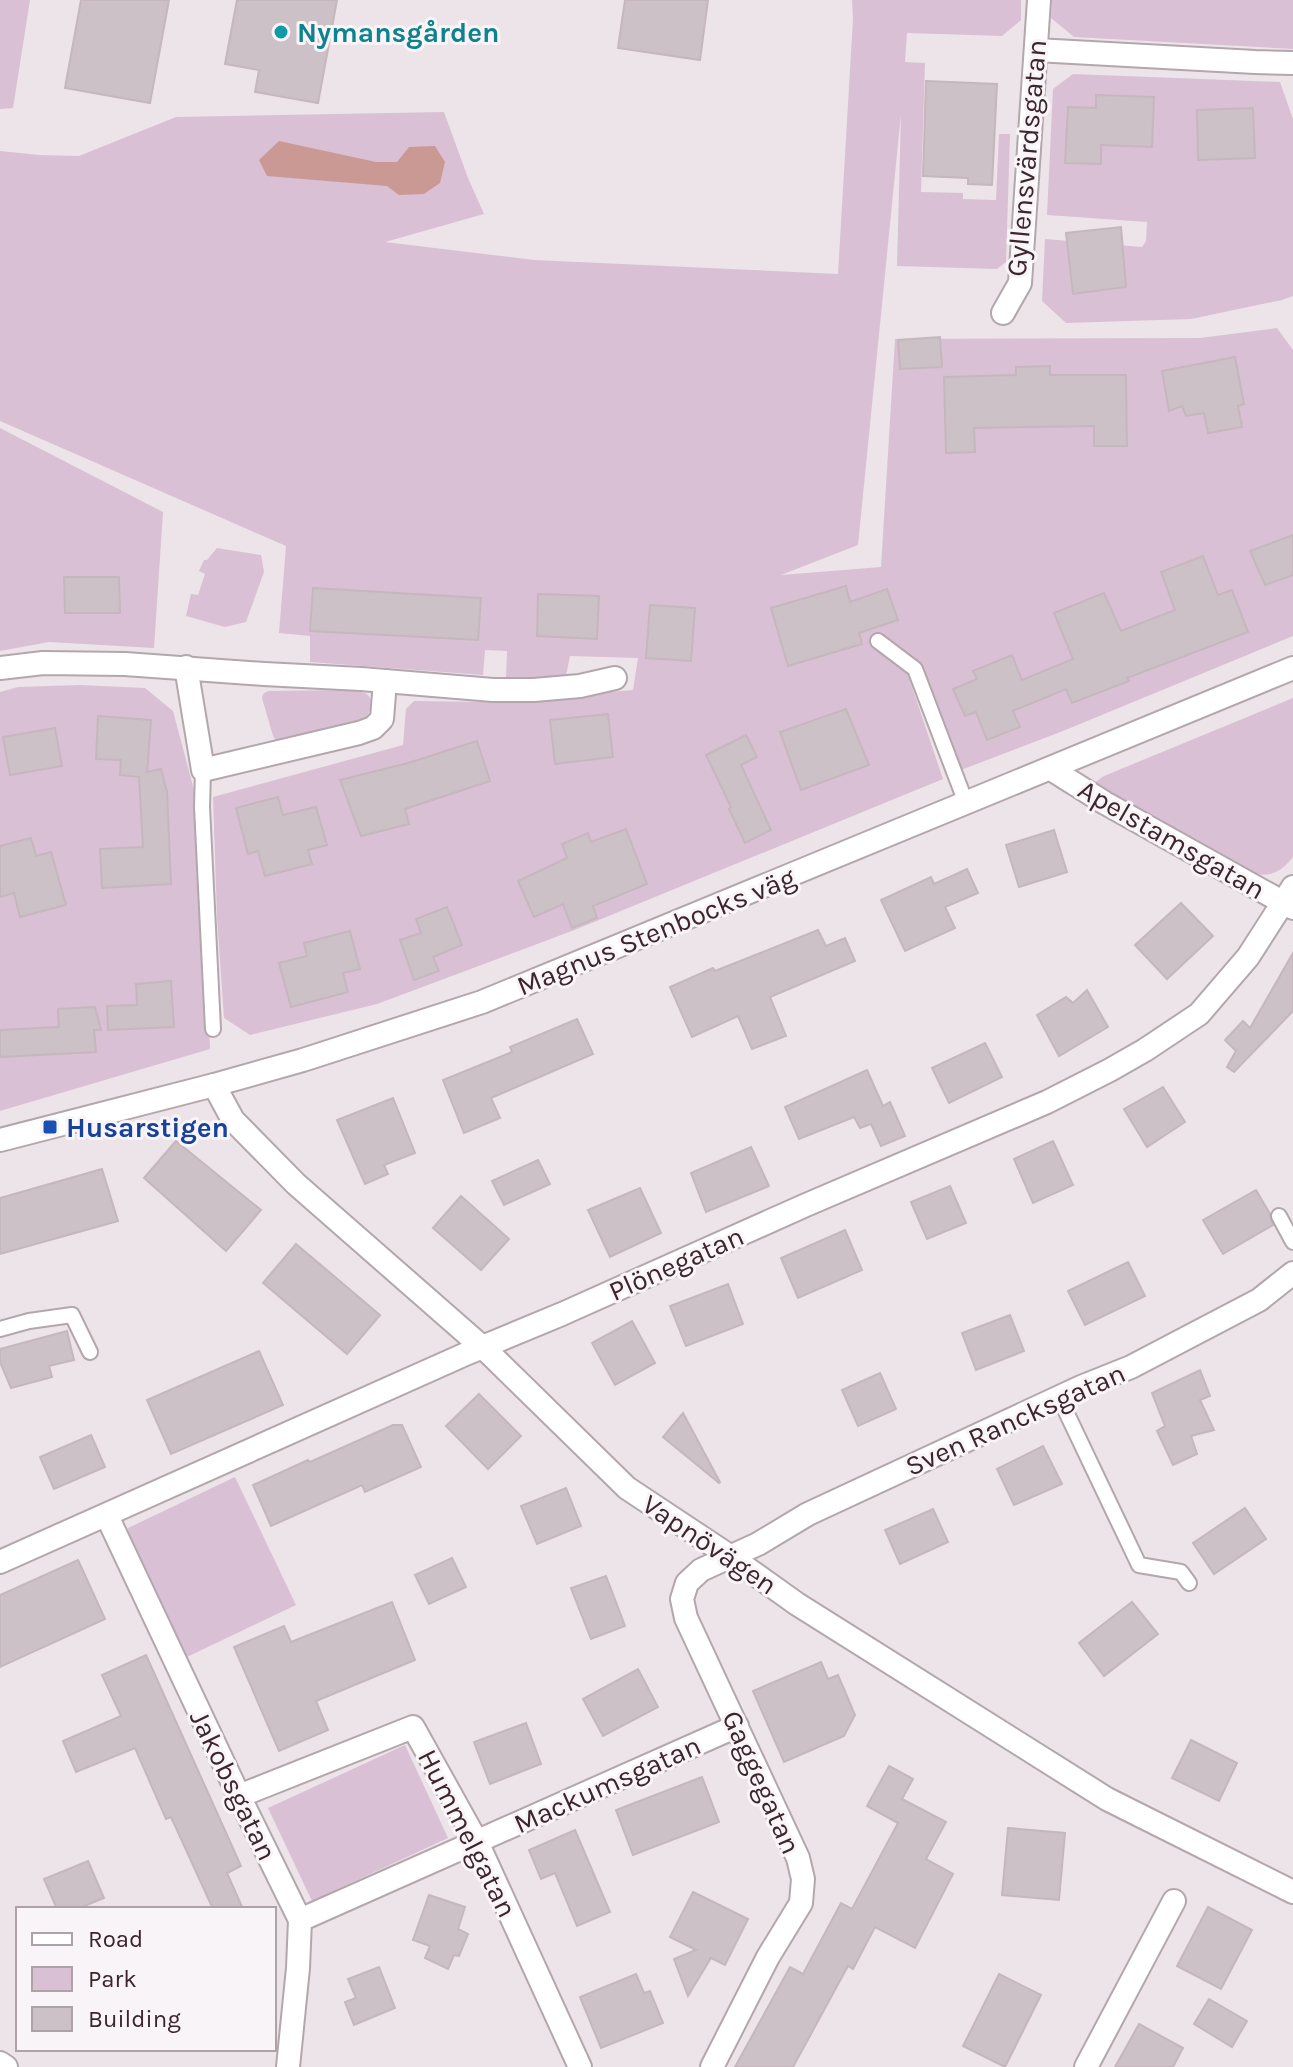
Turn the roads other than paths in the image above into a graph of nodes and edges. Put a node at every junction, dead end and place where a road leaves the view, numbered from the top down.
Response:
1 (1039, 0) edge
2 (1036, 50) junction
3 (1293, 63) edge
4 (1003, 313) dead end
5 (878, 641) dead end
6 (186, 667) junction
7 (0, 668) edge
8 (1293, 668) edge
9 (615, 678) dead end
10 (385, 681) junction
11 (1051, 769) junction
12 (203, 770) junction
13 (966, 803) junction
14 (1290, 900) edge
15 (213, 1029) dead end
16 (214, 1085) junction
17 (0, 1140) edge
18 (1279, 1216) dead end
19 (1293, 1242) edge
20 (1293, 1273) edge
21 (0, 1329) edge
22 (483, 1347) junction
23 (90, 1352) dead end
24 (1059, 1397) junction
25 (107, 1516) junction
26 (731, 1557) junction
27 (0, 1562) edge
28 (1189, 1583) dead end
29 (737, 1726) junction
30 (239, 1796) junction
31 (477, 1842) junction
32 (1293, 1892) edge
33 (1174, 1901) dead end
34 (300, 1920) junction
35 (0, 2063) edge
36 (6, 2067) edge
37 (288, 2067) edge
38 (580, 2067) edge
39 (712, 2067) edge
40 (1086, 2067) edge

1 - 2 street, Gyllensvärdsgatan
2 - 3 street
2 - 4 street, Gyllensvärdsgatan
5 - 13 lane
6 - 7 street
6 - 10 street
6 - 12 street
8 - 11 street, Magnus Stenbocks väg
9 - 10 street
10 - 12 street
11 - 13 street, Magnus Stenbocks väg
11 - 14 street, Apelstamsgatan
12 - 15 lane
13 - 16 street, Magnus Stenbocks väg
14 - 22 street, Plönegatan
16 - 17 street, Magnus Stenbocks väg
16 - 22 street, Vapnövägen
18 - 19 lane
20 - 24 street, Sven Rancksgatan
21 - 23 lane
22 - 25 street, Plönegatan
22 - 26 street, Vapnövägen
24 - 26 street, Sven Rancksgatan
24 - 28 lane
25 - 27 street, Plönegatan
25 - 30 street, Jakobsgatan
26 - 29 street, Gaggegatan
26 - 32 street, Vapnövägen
29 - 31 street, Mackumsgatan
29 - 39 street, Gaggegatan
30 - 31 street, Hummelgatan
30 - 34 street, Jakobsgatan
31 - 34 street, Mackumsgatan
31 - 38 street, Hummelgatan
33 - 40 street
34 - 37 street, Jakobsgatan
35 - 36 street

